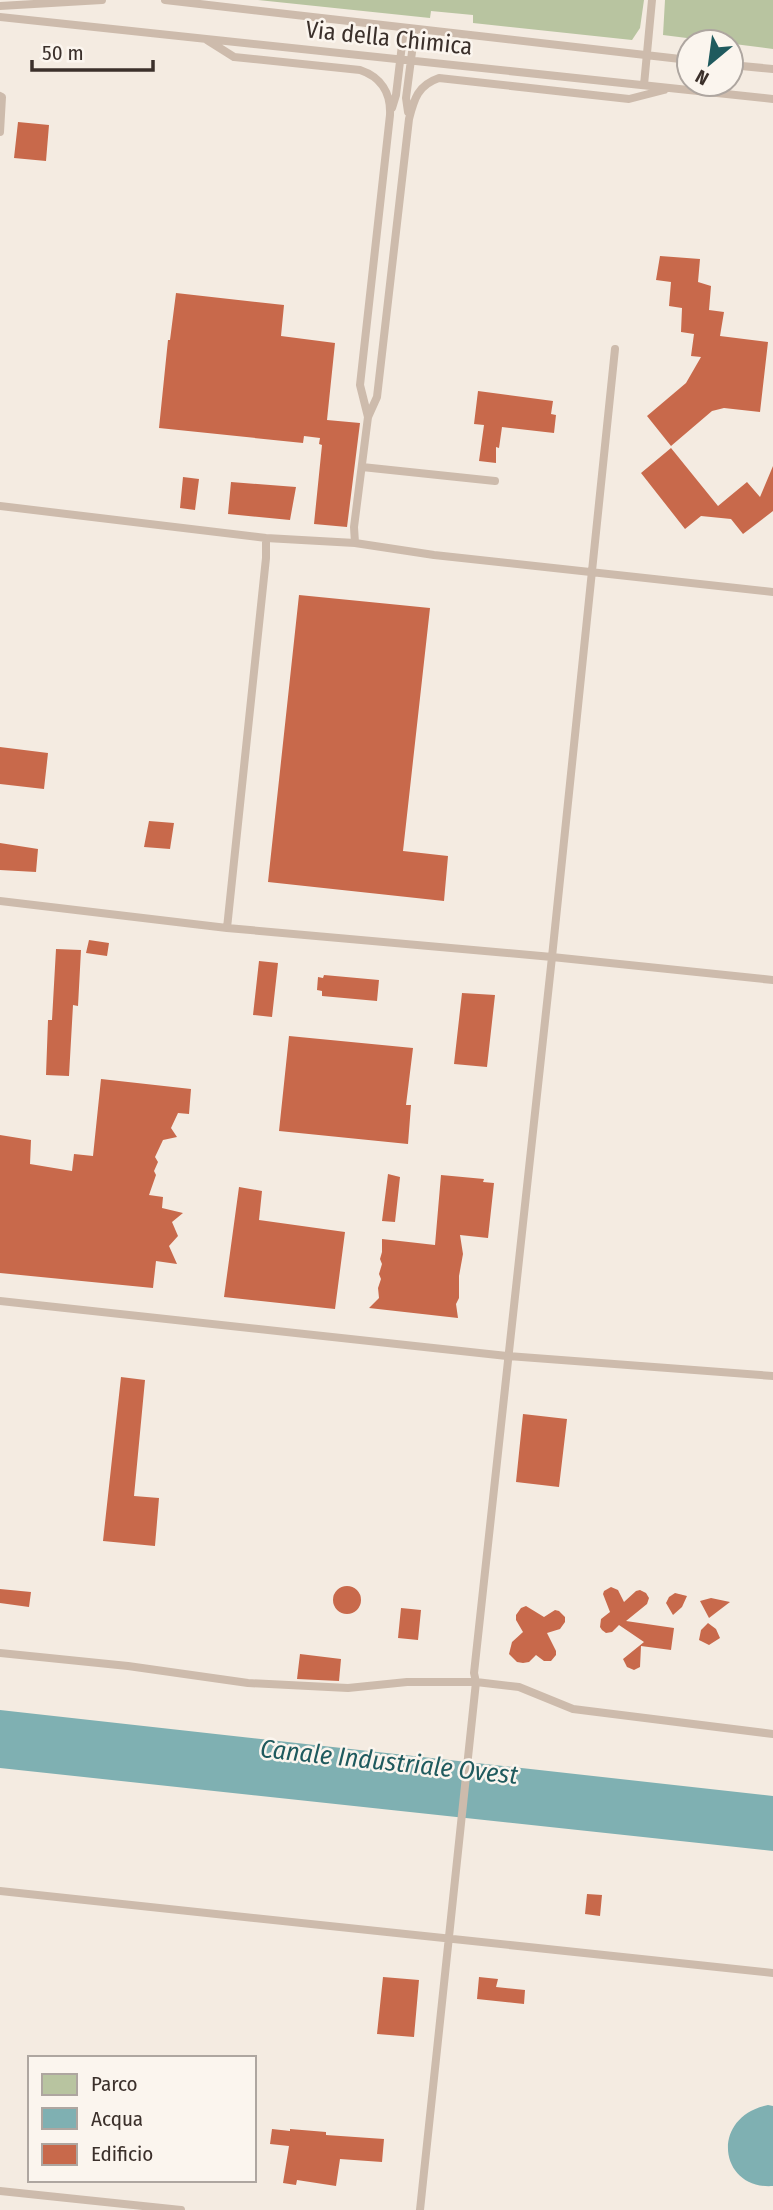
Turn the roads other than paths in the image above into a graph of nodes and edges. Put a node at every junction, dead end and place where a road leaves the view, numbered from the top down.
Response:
1 (102, 0) edge
2 (165, 0) edge
3 (652, 0) edge
4 (0, 6) edge
5 (0, 17) edge
6 (404, 28) junction
7 (415, 29) junction
8 (205, 38) junction
9 (647, 56) junction
10 (400, 59) junction
11 (675, 59) edge
12 (411, 60) junction
13 (745, 66) edge
14 (773, 69) edge
15 (644, 85) junction
16 (670, 88) junction
17 (0, 96) edge
18 (773, 99) edge
19 (390, 115) junction
20 (409, 119) junction
21 (0, 132) edge
22 (615, 349) dead end
23 (368, 417) junction
24 (362, 467) junction
25 (495, 481) dead end
26 (0, 506) edge
27 (266, 538) junction
28 (355, 543) junction
29 (591, 572) junction
30 (773, 592) edge
31 (0, 901) edge
32 (227, 928) junction
33 (552, 957) junction
34 (773, 980) edge
35 (0, 1301) edge
36 (507, 1356) junction
37 (773, 1376) edge
38 (0, 1653) edge
39 (476, 1682) junction
40 (773, 1734) edge
41 (0, 1891) edge
42 (450, 1939) junction
43 (773, 1973) edge
44 (0, 2191) edge
45 (181, 2210) edge
46 (420, 2210) edge

1 - 4 lane
2 - 6 lane, Via della Chimica
3 - 9 lane
5 - 8 lane, Via della Chimica
6 - 7 lane, Via della Chimica
6 - 10 lane
7 - 9 lane, Via della Chimica
7 - 12 lane
8 - 10 lane, Via della Chimica
8 - 19 lane
9 - 11 lane, Via della Chimica
9 - 15 lane
10 - 12 lane, Via della Chimica
10 - 19 lane
12 - 15 lane, Via della Chimica
12 - 20 lane
13 - 14 lane
15 - 16 lane, Via della Chimica
16 - 18 lane, Via della Chimica
16 - 20 lane
17 - 21 lane
19 - 23 lane
20 - 23 lane
22 - 29 lane
23 - 24 lane
24 - 25 lane
24 - 28 lane
26 - 27 lane
27 - 28 lane
27 - 32 lane
28 - 29 lane
29 - 30 lane
29 - 33 lane
31 - 32 lane
32 - 33 lane
33 - 34 lane
33 - 36 lane
35 - 36 lane
36 - 37 lane
36 - 39 lane
38 - 39 lane
39 - 40 lane
39 - 42 lane
41 - 42 lane
42 - 43 lane
42 - 46 lane
44 - 45 lane

